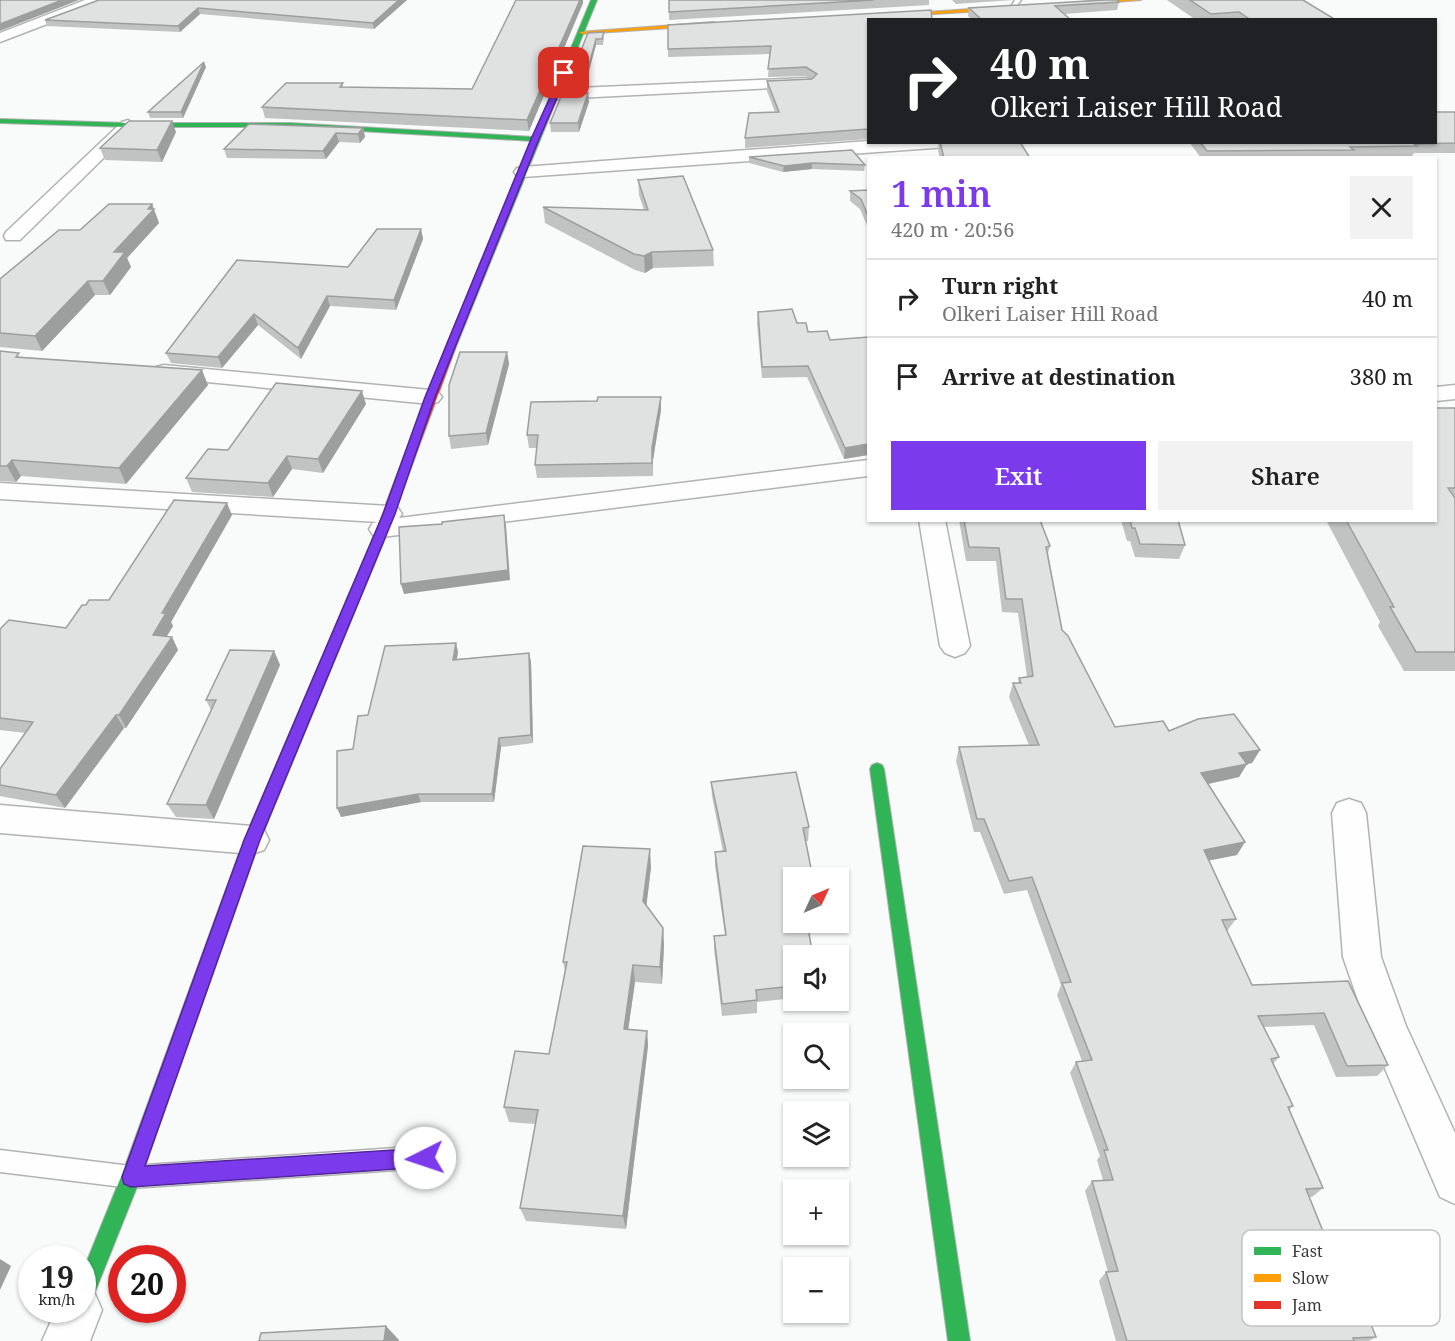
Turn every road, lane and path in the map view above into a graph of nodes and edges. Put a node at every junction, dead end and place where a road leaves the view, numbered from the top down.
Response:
1 (97, 0) edge
2 (594, 0) edge
3 (1138, 0) edge
4 (1015, 4) edge
5 (1060, 4) edge
6 (1036, 6) edge
7 (869, 16) edge
8 (725, 24) edge
9 (582, 32) junction
10 (0, 38) edge
11 (806, 83) edge
12 (556, 94) junction
13 (0, 120) edge
14 (128, 124) junction
15 (535, 139) junction
16 (906, 144) edge
17 (523, 172) junction
18 (13, 236) dead end
19 (138, 370) edge
20 (1455, 392) edge
21 (1437, 394) edge
22 (430, 397) junction
23 (867, 468) edge
24 (0, 491) edge
25 (385, 522) junction
26 (932, 522) edge
27 (955, 646) dead end
28 (876, 769) dead end
29 (1349, 813) dead end
30 (0, 819) edge
31 (252, 840) junction
32 (425, 1158) dead end
33 (0, 1161) edge
34 (131, 1177) junction
35 (1455, 1182) edge
36 (96, 1265) edge
37 (74, 1323) edge
38 (66, 1341) edge
39 (959, 1341) edge

1 - 10 street
2 - 9 street
3 - 5 street
4 - 6 street
4 - 7 street
8 - 9 street
9 - 12 street
11 - 12 street
12 - 15 street
13 - 14 street
14 - 15 street
14 - 18 street
15 - 17 street
16 - 17 street
17 - 22 street
19 - 22 street
20 - 21 street
22 - 25 street
23 - 25 street
24 - 25 street
25 - 31 street
26 - 27 street
28 - 39 street
29 - 35 street
30 - 31 street
31 - 34 street
32 - 34 lane
33 - 34 lane
34 - 36 street
37 - 38 street

